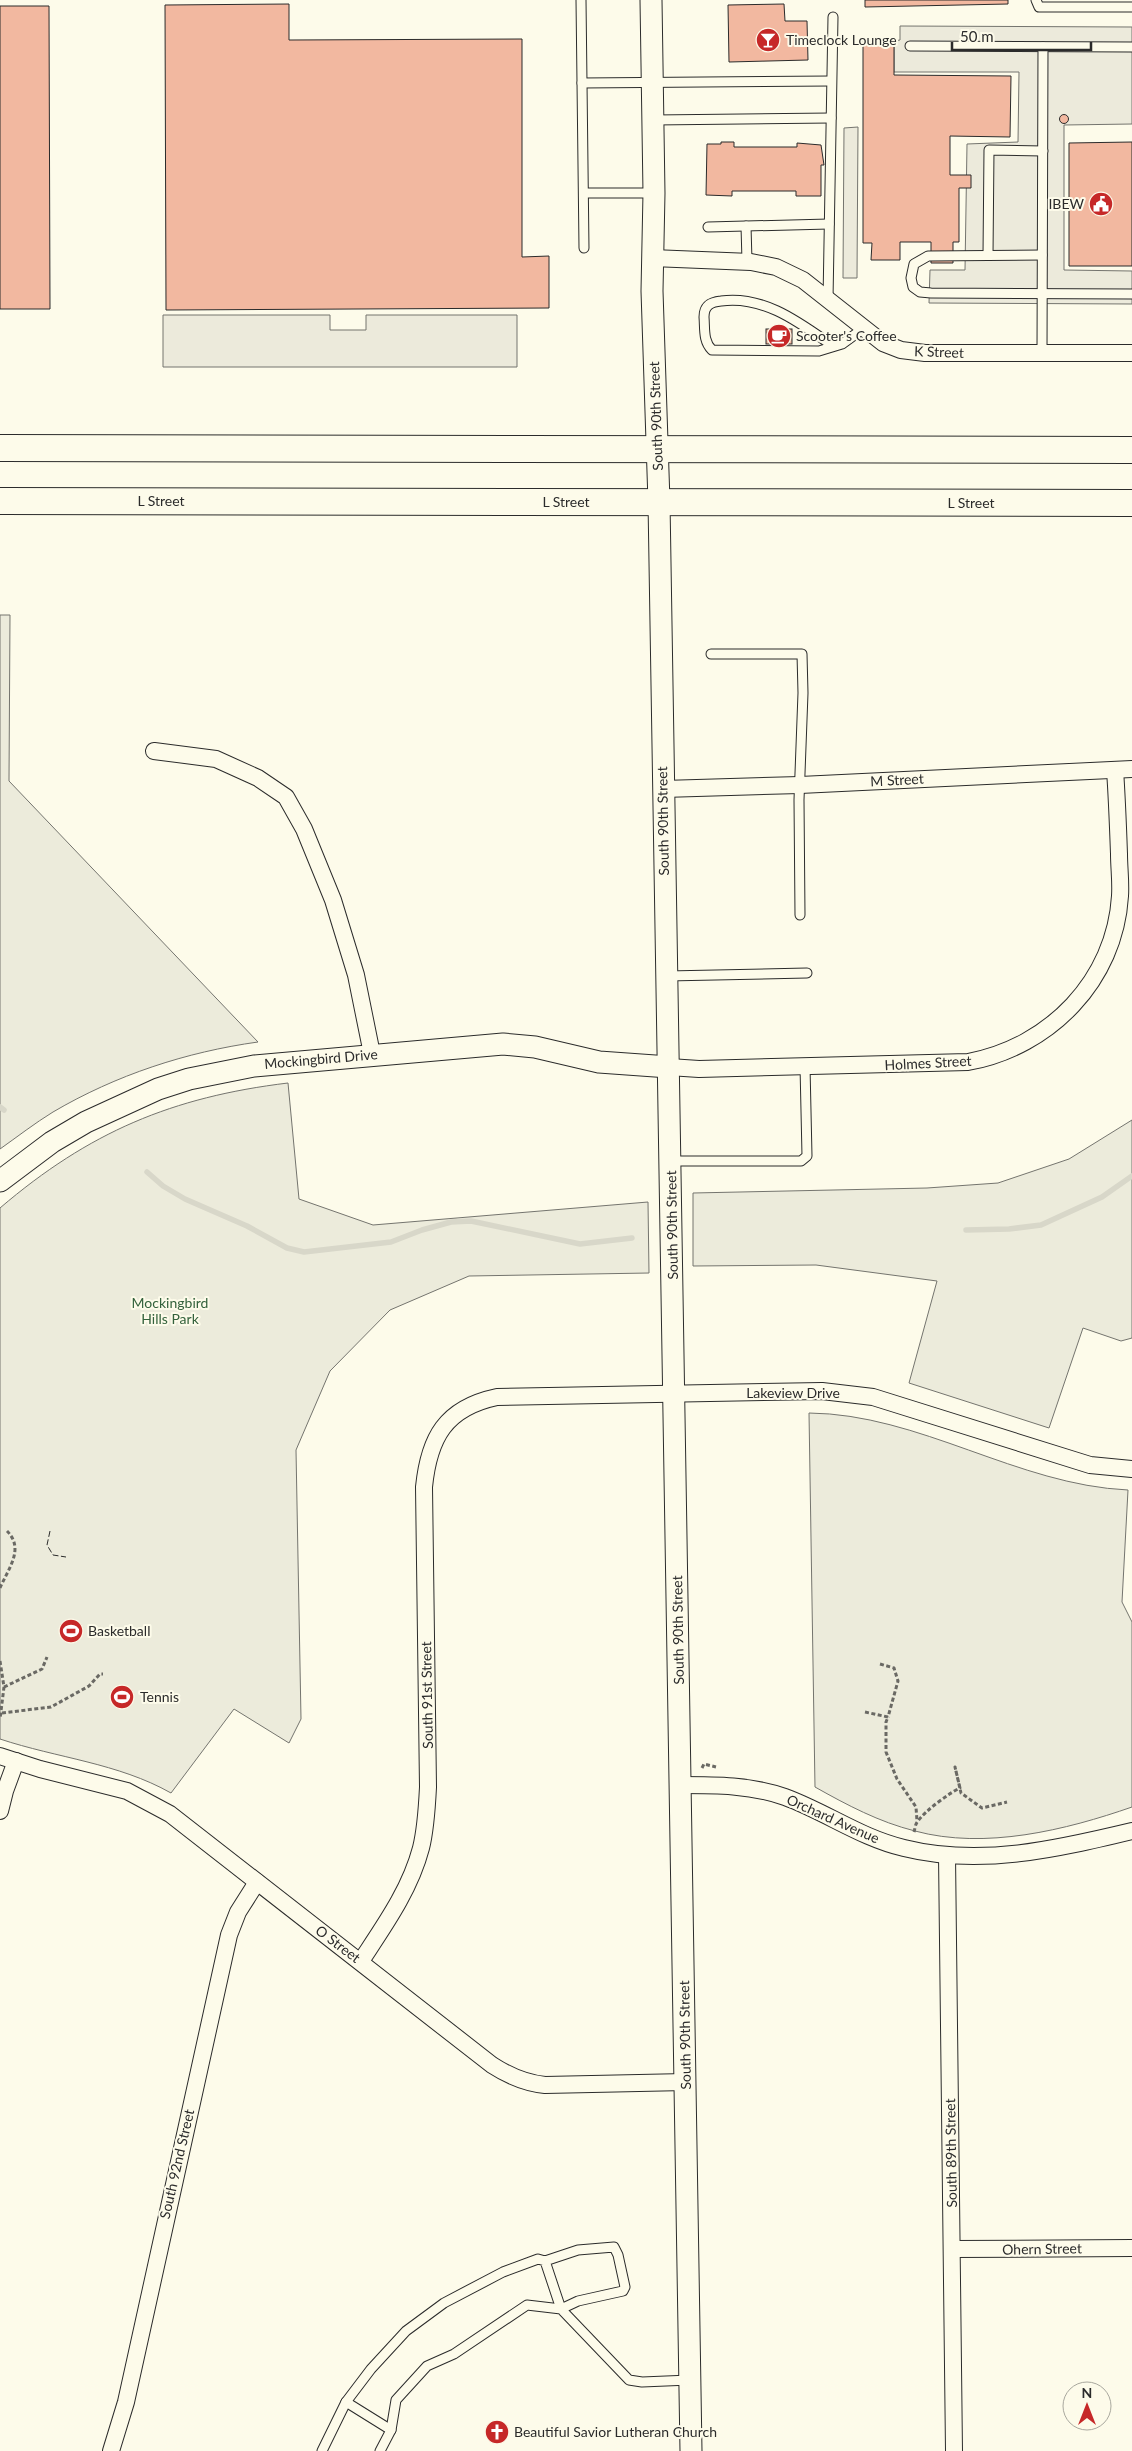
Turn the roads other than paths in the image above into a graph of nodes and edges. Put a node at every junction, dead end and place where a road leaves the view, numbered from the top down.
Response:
1 (581, 0) edge
2 (651, 0) edge
3 (1036, 0) edge
4 (1132, 8) edge
5 (833, 17) dead end
6 (910, 46) dead end
7 (1043, 46) junction
8 (1132, 47) edge
9 (832, 81) junction
10 (582, 83) junction
11 (653, 84) junction
12 (831, 118) junction
13 (653, 120) junction
14 (1042, 151) junction
15 (584, 193) junction
16 (654, 193) junction
17 (829, 224) junction
18 (746, 226) junction
19 (708, 227) dead end
20 (584, 248) dead end
21 (988, 255) junction
22 (1042, 255) junction
23 (652, 258) junction
24 (747, 261) junction
25 (1042, 294) junction
26 (1132, 294) edge
27 (828, 300) junction
28 (864, 328) junction
29 (833, 346) junction
30 (1042, 353) junction
31 (1132, 353) edge
32 (0, 448) edge
33 (657, 449) junction
34 (1132, 450) edge
35 (0, 501) edge
36 (659, 502) junction
37 (1132, 503) edge
38 (711, 654) dead end
39 (154, 751) dead end
40 (1132, 769) edge
41 (1115, 770) junction
42 (800, 785) junction
43 (663, 789) junction
44 (800, 915) dead end
45 (807, 973) dead end
46 (667, 976) junction
47 (372, 1054) junction
48 (805, 1066) junction
49 (669, 1067) junction
50 (670, 1161) junction
51 (0, 1181) edge
52 (675, 1393) junction
53 (450, 1419) joint
54 (1132, 1469) edge
55 (8, 1759) edge
56 (680, 1785) junction
57 (0, 1811) edge
58 (1132, 1832) edge
59 (948, 1855) junction
60 (257, 1882) junction
61 (361, 1961) junction
62 (686, 2082) junction
63 (1132, 2248) edge
64 (952, 2249) junction
65 (545, 2260) junction
66 (561, 2309) junction
67 (690, 2380) junction
68 (346, 2402) junction
69 (391, 2430) junction
70 (111, 2451) edge
71 (322, 2451) edge
72 (380, 2451) edge
73 (691, 2451) edge
74 (954, 2451) edge

1 - 10 lane
2 - 11 street, South 90th Street
3 - 4 lane
5 - 9 lane
6 - 7 lane
7 - 8 lane
7 - 14 lane
9 - 11 lane
9 - 12 lane
10 - 11 lane
10 - 15 lane
11 - 13 street, South 90th Street
12 - 13 lane
12 - 17 lane
13 - 16 street, South 90th Street
14 - 21 lane
14 - 22 lane
15 - 16 lane
15 - 20 lane
16 - 23 street, South 90th Street
17 - 18 lane
17 - 27 lane
18 - 19 lane
18 - 24 lane
21 - 22 lane
21 - 25 lane
22 - 25 lane
23 - 24 street, K Street
23 - 33 street, South 90th Street
24 - 27 street, K Street
25 - 26 lane
25 - 30 lane
27 - 28 street, K Street
28 - 29 lane
28 - 30 street, K Street
29 - 29 lane
30 - 31 street, K Street
32 - 33 main road
33 - 34 main road
33 - 36 street, South 90th Street
35 - 36 main road, L Street
36 - 37 main road, L Street
36 - 43 street, South 90th Street
38 - 42 lane
39 - 47 street
40 - 41 street, M Street
41 - 42 street, M Street
41 - 48 street, Holmes Street
42 - 43 street, M Street
42 - 44 lane
43 - 46 street, South 90th Street
45 - 46 lane
46 - 49 street, South 90th Street
47 - 49 street, Mockingbird Drive
47 - 51 street, Mockingbird Drive
48 - 49 street, Holmes Street
48 - 50 lane
49 - 50 street, South 90th Street
50 - 52 street, South 90th Street
52 - 53 street, Lakeview Drive
52 - 54 street, Lakeview Drive
52 - 56 street, South 90th Street
53 - 61 street, South 91st Street
55 - 57 street
55 - 60 street, O Street
56 - 59 street, Orchard Avenue
56 - 62 street, South 90th Street
58 - 59 street, Orchard Avenue
59 - 64 street, South 89th Street
60 - 61 street, O Street
60 - 70 street, South 92nd Street
61 - 62 street, O Street
62 - 67 street, South 90th Street
63 - 64 street, Ohern Street
64 - 74 street, South 89th Street
65 - 66 lane
65 - 66 lane
65 - 68 lane
66 - 67 lane
66 - 69 lane
67 - 73 street, South 90th Street
68 - 69 lane
68 - 71 lane
69 - 72 lane

